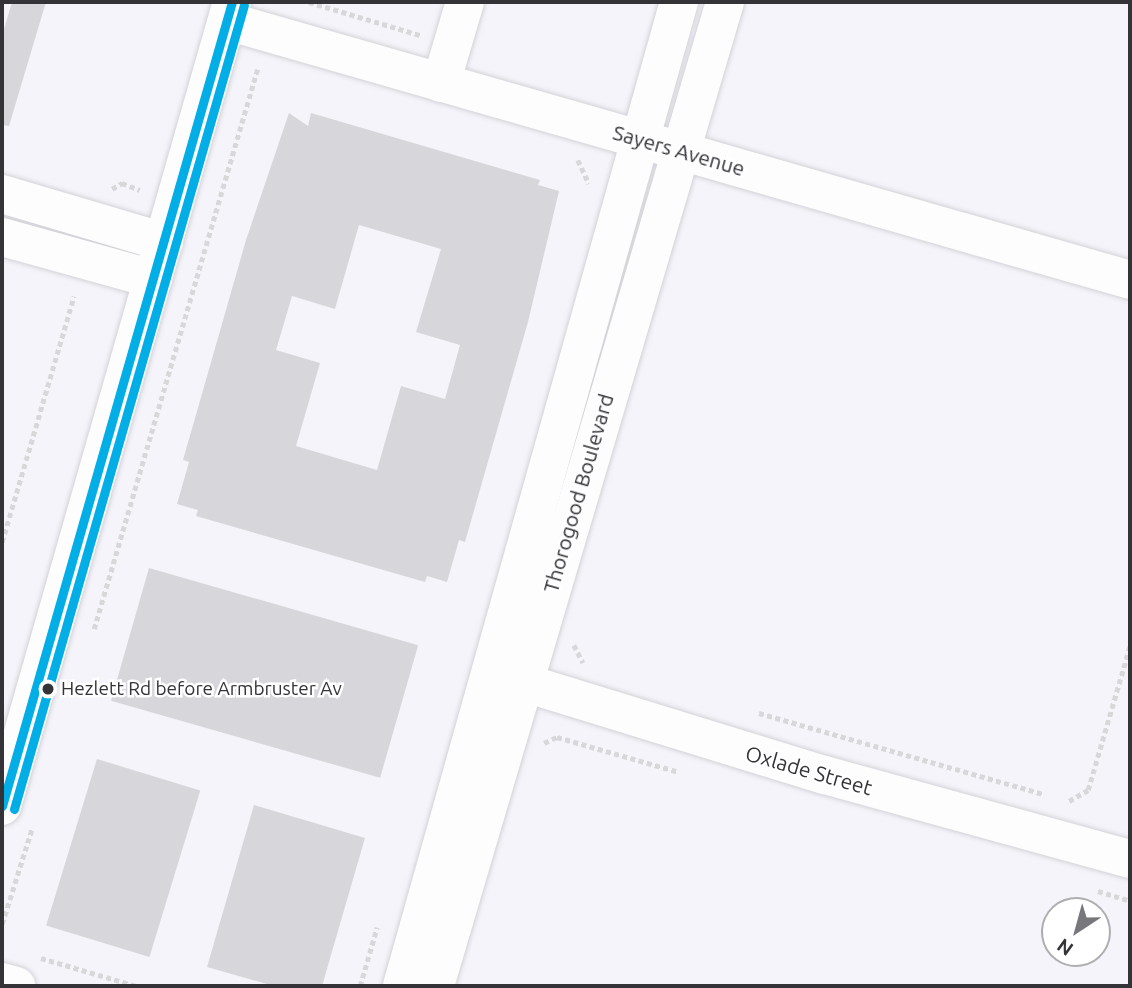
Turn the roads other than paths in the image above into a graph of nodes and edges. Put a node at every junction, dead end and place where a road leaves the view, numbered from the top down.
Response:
1 (465, 2) edge
2 (678, 2) edge
3 (725, 2) edge
4 (230, 12) edge
5 (442, 83) junction
6 (638, 139) junction
7 (678, 150) junction
8 (2, 194) edge
9 (2, 237) edge
10 (164, 242) junction
11 (153, 279) junction
12 (1130, 280) edge
13 (507, 678) junction
14 (18, 814) edge
15 (1128, 850) edge
16 (402, 986) edge
17 (435, 986) edge

1 - 5 street
2 - 6 street, Thorogood Boulevard
3 - 7 street, Thorogood Boulevard
4 - 5 street, Sayers Avenue
4 - 10 street
5 - 6 street, Sayers Avenue
6 - 7 street, Sayers Avenue
6 - 13 street, Thorogood Boulevard
7 - 12 street, Sayers Avenue
7 - 13 street, Thorogood Boulevard
8 - 10 street
9 - 11 street
10 - 11 street
11 - 14 street
13 - 15 street, Oxlade Street
13 - 16 street, Thorogood Boulevard
13 - 17 street, Thorogood Boulevard

